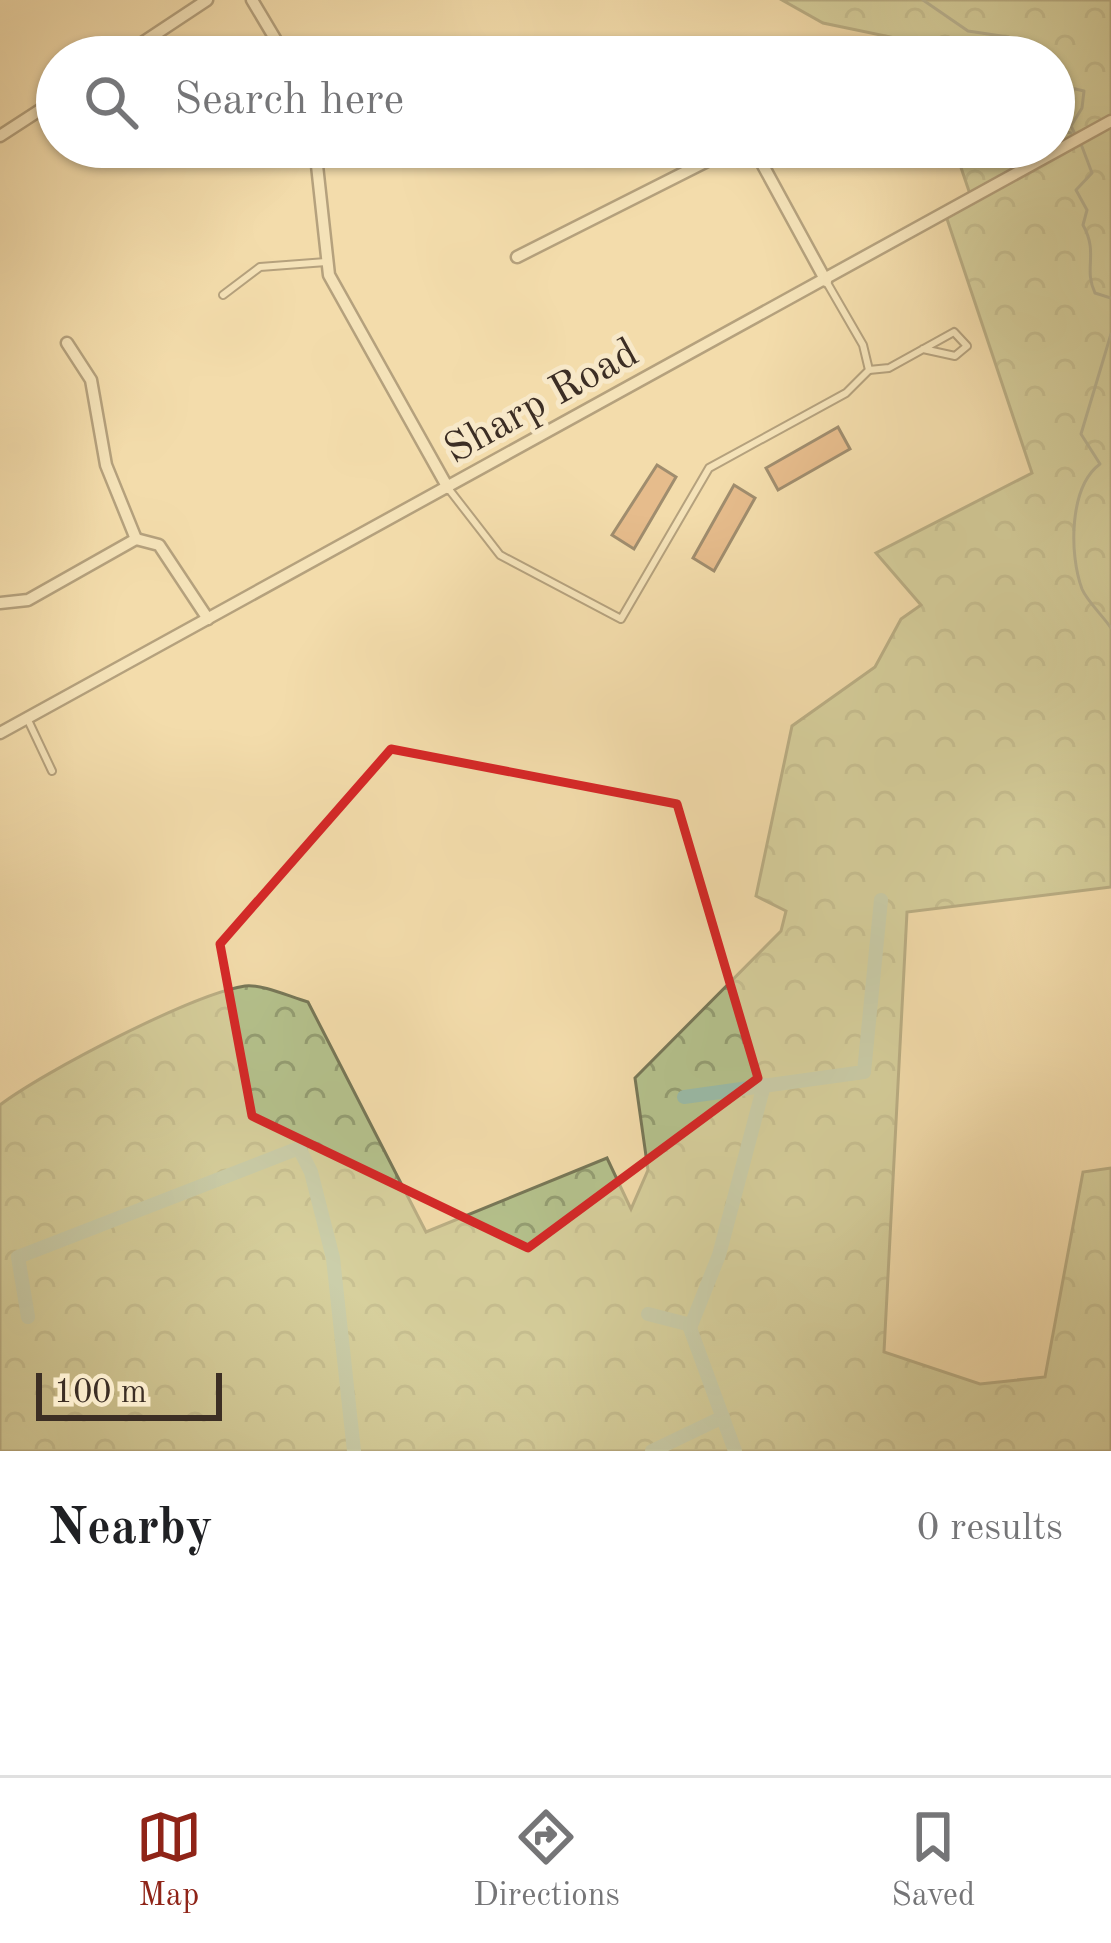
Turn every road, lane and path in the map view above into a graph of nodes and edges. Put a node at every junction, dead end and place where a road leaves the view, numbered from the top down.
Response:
1 (207, 0) edge
2 (252, 0) edge
3 (153, 36) edge
4 (273, 36) edge
5 (36, 113) edge
6 (1111, 121) edge
7 (0, 136) edge
8 (1075, 141) edge
9 (317, 168) edge
10 (693, 168) edge
11 (765, 168) edge
12 (1027, 168) edge
13 (517, 257) dead end
14 (326, 262) junction
15 (826, 280) junction
16 (223, 296) dead end
17 (68, 343) dead end
18 (923, 349) junction
19 (869, 370) junction
20 (448, 488) junction
21 (136, 539) junction
22 (0, 603) edge
23 (208, 620) junction
24 (27, 718) junction
25 (0, 733) edge
26 (52, 771) dead end

1 - 3 street
2 - 4 street
5 - 7 street
6 - 8 street, Sharp Road
9 - 14 street
10 - 13 street
11 - 15 street
12 - 15 street, Sharp Road
14 - 16 lane
14 - 20 street
15 - 19 lane
15 - 20 street, Sharp Road
17 - 21 street
18 - 18 lane
18 - 19 lane
19 - 20 lane
20 - 23 street, Sharp Road
21 - 22 street
21 - 23 street
23 - 24 street, Sharp Road
24 - 25 street, Sharp Road
24 - 26 lane

